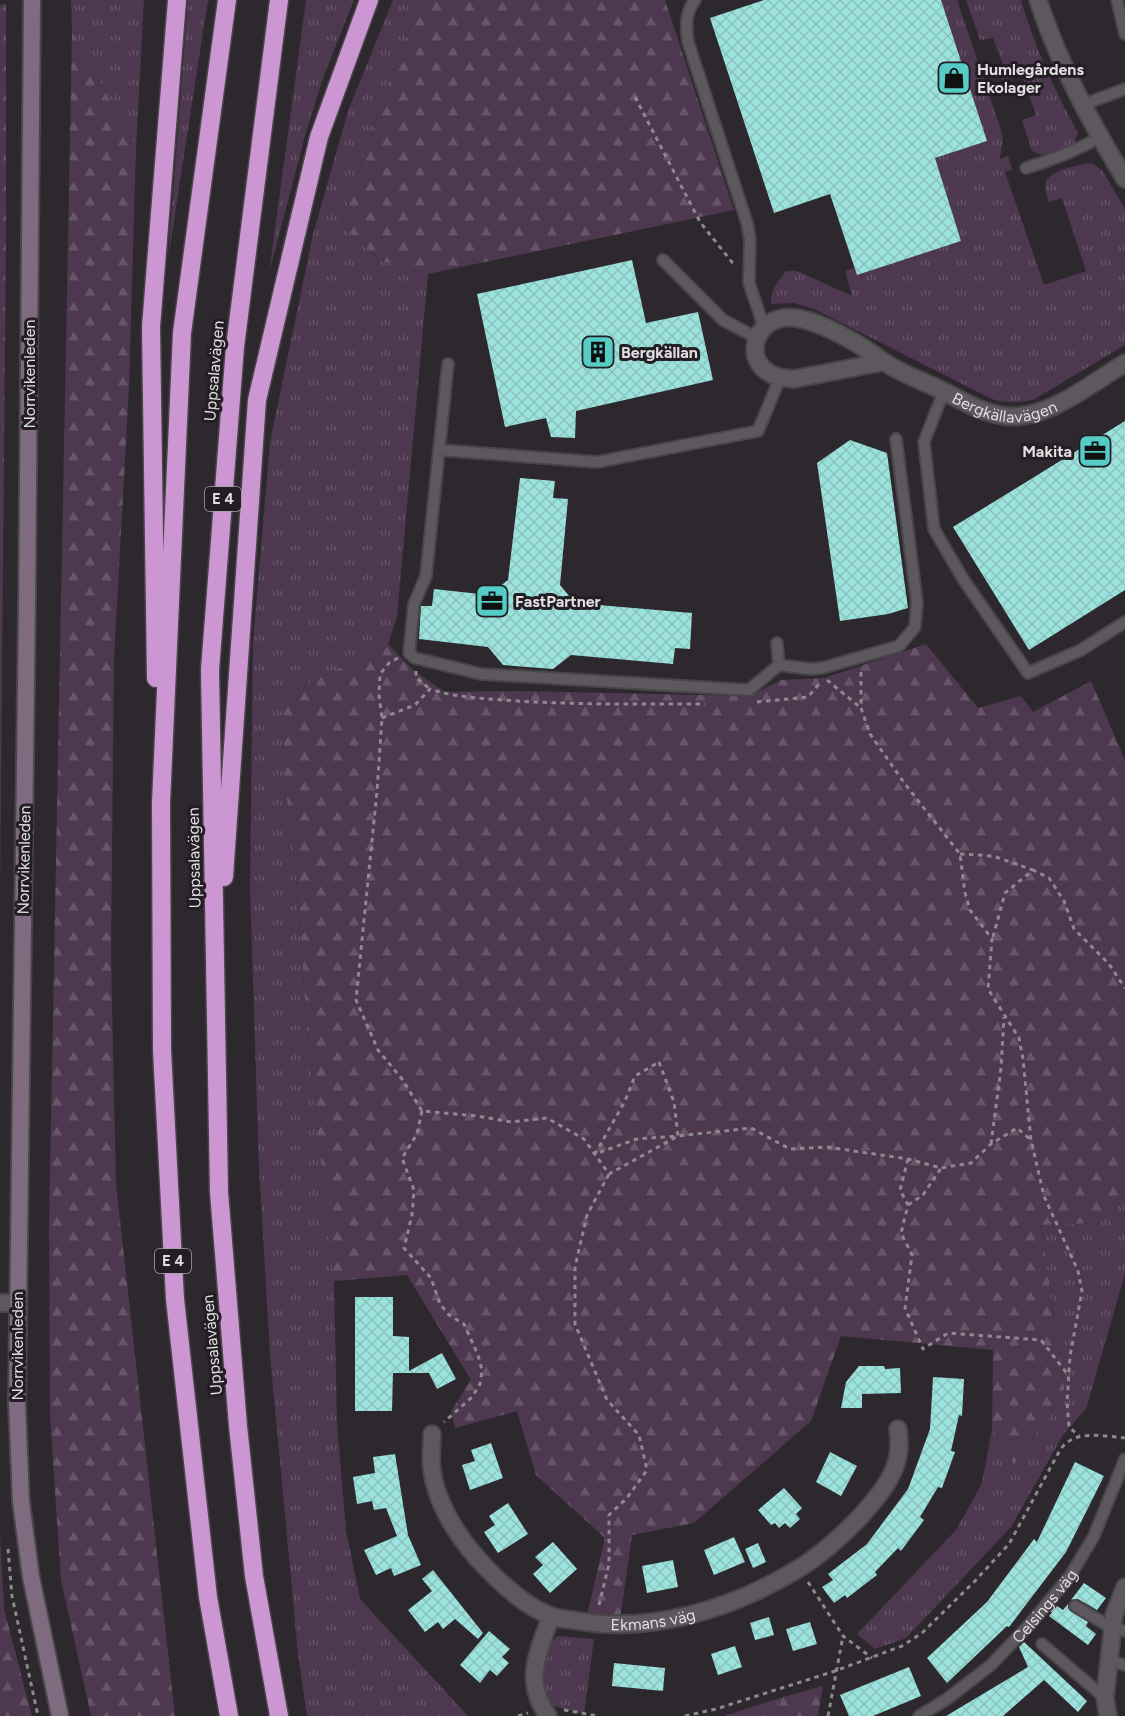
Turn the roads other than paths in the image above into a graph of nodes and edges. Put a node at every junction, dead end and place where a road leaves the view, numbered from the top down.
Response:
1 (32, 0) edge
2 (177, 0) edge
3 (227, 0) edge
4 (279, 0) edge
5 (369, 0) edge
6 (695, 0) edge
7 (1038, 0) edge
8 (1117, 0) edge
9 (1125, 34) edge
10 (1125, 89) edge
11 (1082, 105) junction
12 (1100, 137) junction
13 (1026, 168) dead end
14 (1125, 178) edge
15 (663, 260) dead end
16 (760, 333) junction
17 (884, 362) junction
18 (1125, 363) edge
19 (448, 364) dead end
20 (780, 378) junction
21 (944, 391) junction
22 (896, 439) dead end
23 (440, 450) junction
24 (1125, 622) edge
25 (777, 642) dead end
26 (779, 665) junction
27 (161, 803) junction
28 (215, 1002) junction
29 (9, 1303) edge
30 (898, 1429) dead end
31 (432, 1434) road end
32 (1125, 1459) edge
33 (1125, 1587) edge
34 (1075, 1606) dead end
35 (550, 1616) junction
36 (1119, 1629) edge
37 (1042, 1644) dead end
38 (1117, 1663) edge
39 (1105, 1698) junction
40 (545, 1712) edge
41 (60, 1716) edge
42 (229, 1716) edge
43 (279, 1716) edge
44 (919, 1716) edge
45 (1108, 1716) edge

1 - 29 main road, Norrvikenleden
2 - 27 highway
3 - 27 highway, Uppsalavägen / E 4
4 - 28 highway, Uppsalavägen / E 4
5 - 28 highway
6 - 16 lane
7 - 11 street
8 - 9 lane
10 - 11 lane
11 - 12 street
12 - 13 lane
12 - 14 street
15 - 16 lane
16 - 17 street, Bergkällavägen
16 - 20 street
17 - 20 street
17 - 21 street, Bergkällavägen
18 - 21 street, Bergkällavägen
19 - 23 lane
20 - 23 lane
21 - 24 lane
22 - 26 lane
23 - 26 lane
25 - 26 lane
27 - 42 highway, Uppsalavägen / E 4
28 - 43 highway, Uppsalavägen / E 4
29 - 41 main road, Norrvikenleden
30 - 35 street, Ekmans väg
31 - 35 street, Ekmans väg
32 - 44 lane, Celsings väg
33 - 36 street
34 - 36 lane
35 - 40 street
36 - 38 street
37 - 39 lane
38 - 39 street
39 - 45 street

